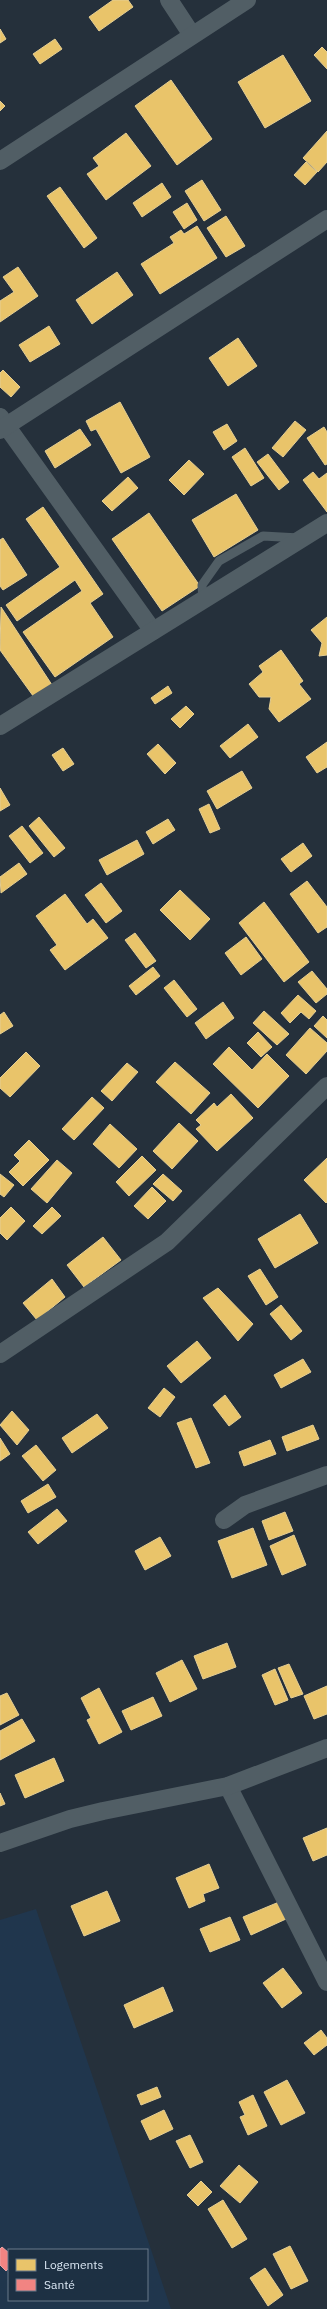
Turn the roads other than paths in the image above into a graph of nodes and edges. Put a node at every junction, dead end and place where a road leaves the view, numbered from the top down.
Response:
1 (169, 0) edge
2 (247, 0) edge
3 (192, 35) junction
4 (0, 161) edge
5 (327, 219) edge
6 (2, 424) edge
7 (327, 523) edge
8 (302, 538) junction
9 (202, 601) junction
10 (154, 631) junction
11 (0, 726) edge
12 (327, 1086) edge
13 (0, 1354) edge
14 (327, 1475) edge
15 (224, 1520) dead end
16 (327, 1748) edge
17 (228, 1786) junction
18 (0, 1843) edge
19 (327, 1982) edge

1 - 3 street
2 - 3 street
3 - 4 street
5 - 6 street
6 - 10 street
7 - 8 street
8 - 9 street
8 - 9 lane
9 - 10 street
10 - 11 street
12 - 13 street
14 - 15 street
16 - 17 street
17 - 18 street
17 - 19 street

